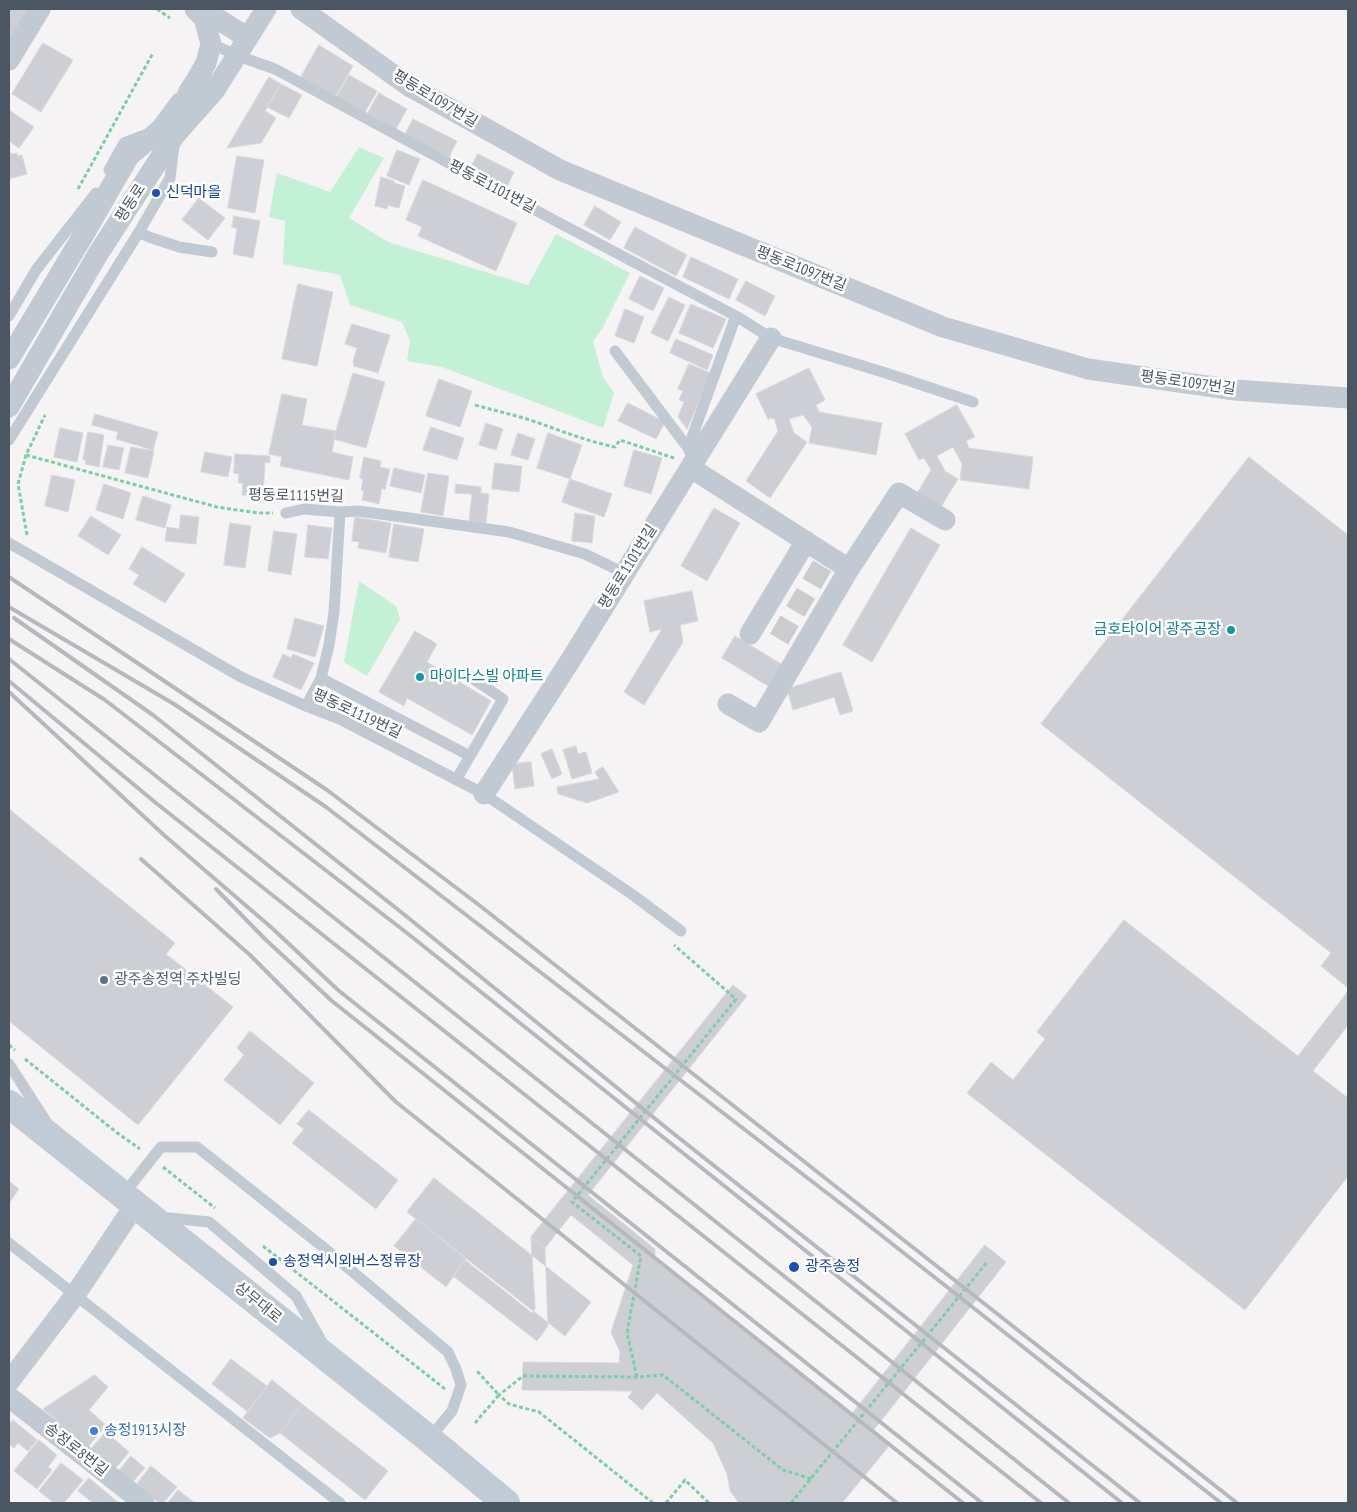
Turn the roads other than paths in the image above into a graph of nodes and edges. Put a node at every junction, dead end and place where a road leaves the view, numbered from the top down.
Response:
1 (40, 9) edge
2 (195, 9) edge
3 (260, 9) edge
4 (266, 9) edge
5 (301, 9) edge
6 (210, 14) edge
7 (233, 44) junction
8 (9, 60) edge
9 (168, 132) junction
10 (139, 232) junction
11 (212, 252) dead end
12 (9, 316) edge
13 (736, 316) junction
14 (770, 338) junction
15 (615, 350) dead end
16 (9, 359) edge
17 (1348, 398) edge
18 (973, 402) dead end
19 (9, 407) edge
20 (9, 440) edge
21 (691, 460) junction
22 (340, 512) junction
23 (286, 513) road end
24 (945, 520) dead end
25 (806, 541) junction
26 (9, 543) edge
27 (849, 569) junction
28 (624, 573) junction
29 (750, 634) dead end
30 (466, 674) dead end
31 (321, 678) junction
32 (728, 704) dead end
33 (306, 706) junction
34 (470, 756) junction
35 (456, 780) junction
36 (484, 794) junction
37 (681, 931) dead end
38 (9, 1064) edge
39 (9, 1104) edge
40 (63, 1147) junction
41 (136, 1205) junction
42 (9, 1243) edge
43 (75, 1295) junction
44 (9, 1382) edge
45 (9, 1397) edge
46 (429, 1439) junction
47 (144, 1503) edge
48 (340, 1503) edge
49 (506, 1503) edge

1 - 8 street
2 - 7 street
3 - 7 street, 평동로
4 - 7 street, 평동로
5 - 17 street, 평동로1097번길
6 - 7 street
7 - 9 street, 평동로
7 - 9 street, 평동로
7 - 13 lane, 평동로1101번길
9 - 10 lane
9 - 12 lane
9 - 16 street, 평동로
9 - 19 street, 평동로
10 - 11 lane
10 - 20 lane
13 - 14 lane, 평동로1101번길
13 - 21 lane
14 - 18 lane, 평동로1101번길
14 - 21 street, 평동로1101번길
15 - 21 lane
21 - 25 street
21 - 28 street, 평동로1101번길
22 - 23 lane, 평동로1115번길
22 - 28 lane, 평동로1115번길
22 - 31 lane
24 - 27 street
25 - 27 street
25 - 29 street
26 - 33 lane, 평동로1119번길
27 - 32 street
28 - 36 street, 평동로1101번길
30 - 34 lane
31 - 33 lane
31 - 34 lane
33 - 35 lane, 평동로1119번길
34 - 35 lane
35 - 36 lane, 평동로1119번길
36 - 37 lane, 평동로1119번길
38 - 40 lane
39 - 40 main road, 상무대로
40 - 41 main road, 상무대로
41 - 43 street
41 - 46 main road, 상무대로
41 - 46 lane
42 - 43 lane
43 - 44 street
43 - 48 lane
45 - 47 street, 송정로8번길
46 - 49 main road, 상무대로

